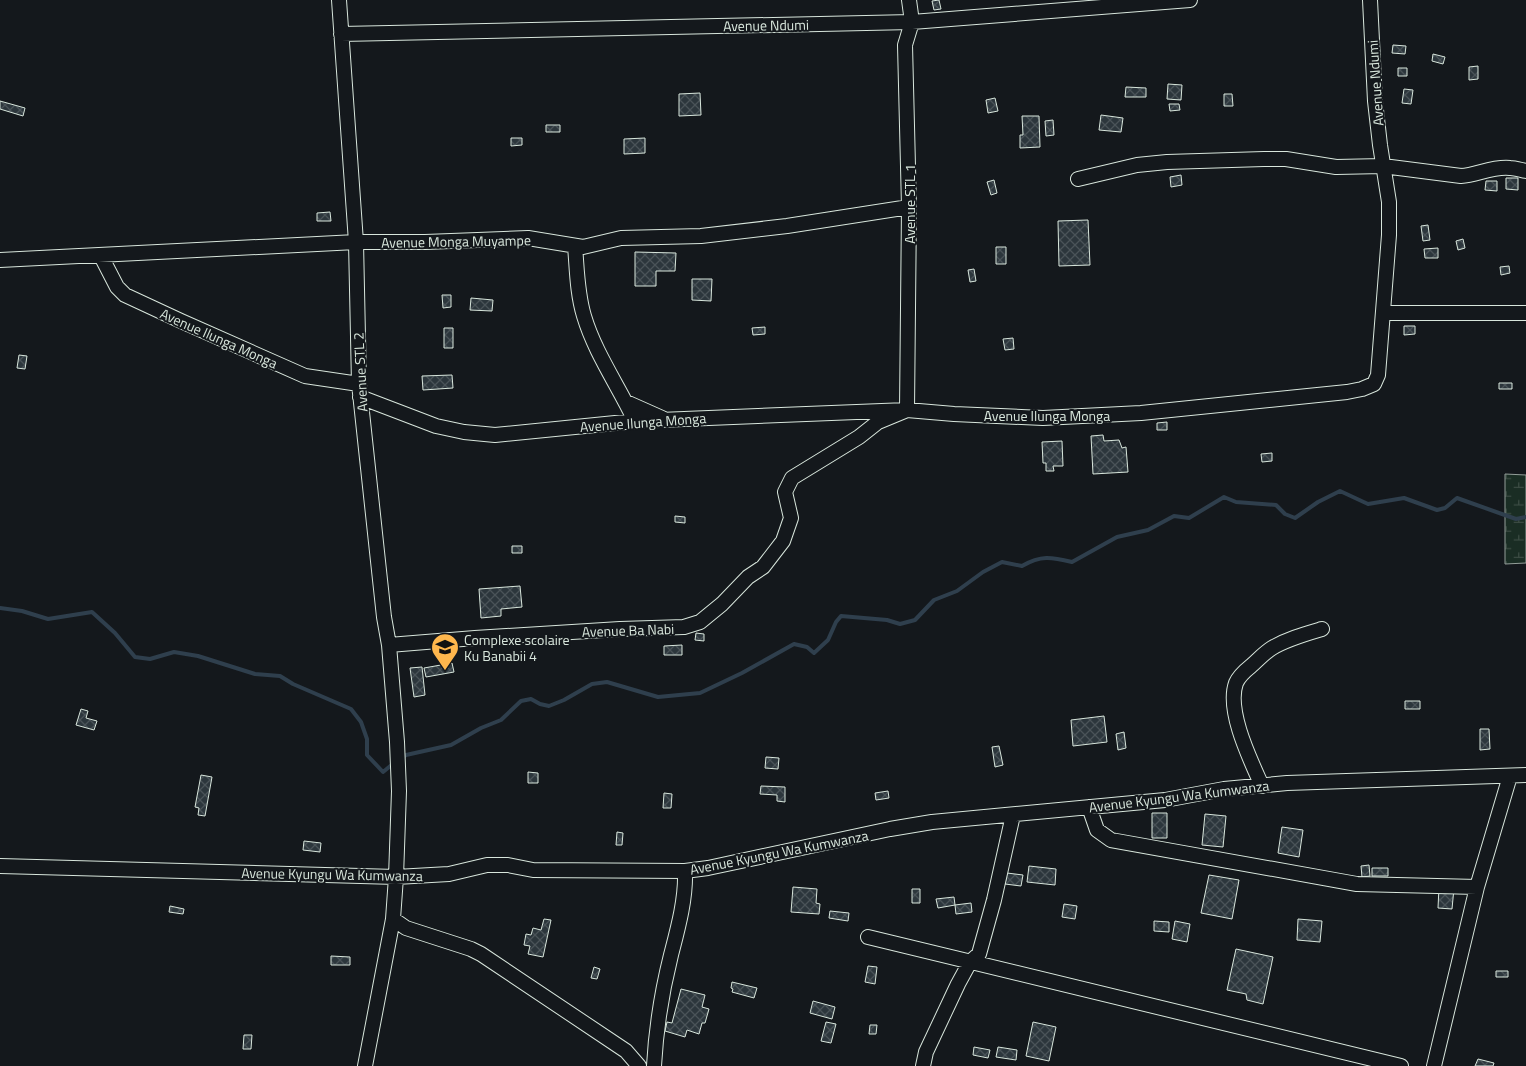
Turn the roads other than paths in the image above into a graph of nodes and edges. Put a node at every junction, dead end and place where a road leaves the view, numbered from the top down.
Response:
1 (339, 0) edge
2 (909, 0) edge
3 (1190, 0) edge
4 (1370, 0) edge
5 (912, 22) junction
6 (341, 34) junction
7 (1383, 166) junction
8 (1526, 171) edge
9 (1078, 179) dead end
10 (910, 207) junction
11 (356, 242) junction
12 (575, 246) junction
13 (101, 256) junction
14 (0, 260) edge
15 (1384, 312) junction
16 (1526, 313) edge
17 (360, 391) junction
18 (626, 402) junction
19 (906, 410) junction
20 (665, 420) junction
21 (635, 421) junction
22 (1322, 629) dead end
23 (389, 645) junction
24 (1510, 776) junction
25 (1526, 776) edge
26 (1262, 786) junction
27 (1089, 807) junction
28 (1013, 815) junction
29 (0, 866) edge
30 (685, 871) junction
31 (396, 877) junction
32 (1477, 887) junction
33 (393, 919) junction
34 (868, 937) dead end
35 (970, 962) junction
36 (365, 1066) edge
37 (639, 1066) edge
38 (654, 1066) edge
39 (923, 1066) edge
40 (1401, 1066) edge
41 (1434, 1066) edge

1 - 6 street, Avenue STL 2
2 - 5 street, Avenue STL 1
3 - 5 street, Avenue Ndumi
4 - 7 street, Avenue Ndumi
5 - 6 street, Avenue Ndumi
5 - 10 street, Avenue STL 1
6 - 11 street, Avenue STL 2
7 - 8 street
7 - 9 street
7 - 15 street, Avenue Ilunga Monga
10 - 12 street, Avenue Monga Muyampe
10 - 19 street, Avenue STL 1
11 - 12 street, Avenue Monga Muyampe
11 - 13 street, Avenue Monga Muyampe
11 - 17 street, Avenue STL 2
12 - 18 street
13 - 14 street, Avenue Monga Muyampe
13 - 17 street, Avenue Ilunga Monga
15 - 16 street
15 - 19 street, Avenue Ilunga Monga
17 - 21 street, Avenue Ilunga Monga
17 - 23 street, Avenue STL 2
18 - 20 street
18 - 21 street
19 - 20 street, Avenue Ilunga Monga
19 - 23 street, Avenue Ba Nabi
20 - 21 street, Avenue Ilunga Monga
22 - 26 street
23 - 31 street, Avenue STL 2
24 - 25 street, Avenue Kyungu Wa Kumwanza
24 - 26 street, Avenue Kyungu Wa Kumwanza
24 - 32 street
26 - 27 street, Avenue Kyungu Wa Kumwanza
27 - 28 street, Avenue Kyungu Wa Kumwanza
27 - 32 street
28 - 30 street, Avenue Kyungu Wa Kumwanza
28 - 35 street
29 - 31 street, Avenue Kyungu Wa Kumwanza
30 - 31 street, Avenue Kyungu Wa Kumwanza
30 - 38 street
31 - 33 street
32 - 41 street
33 - 36 street
33 - 37 street
34 - 35 street
35 - 39 street
35 - 40 street

